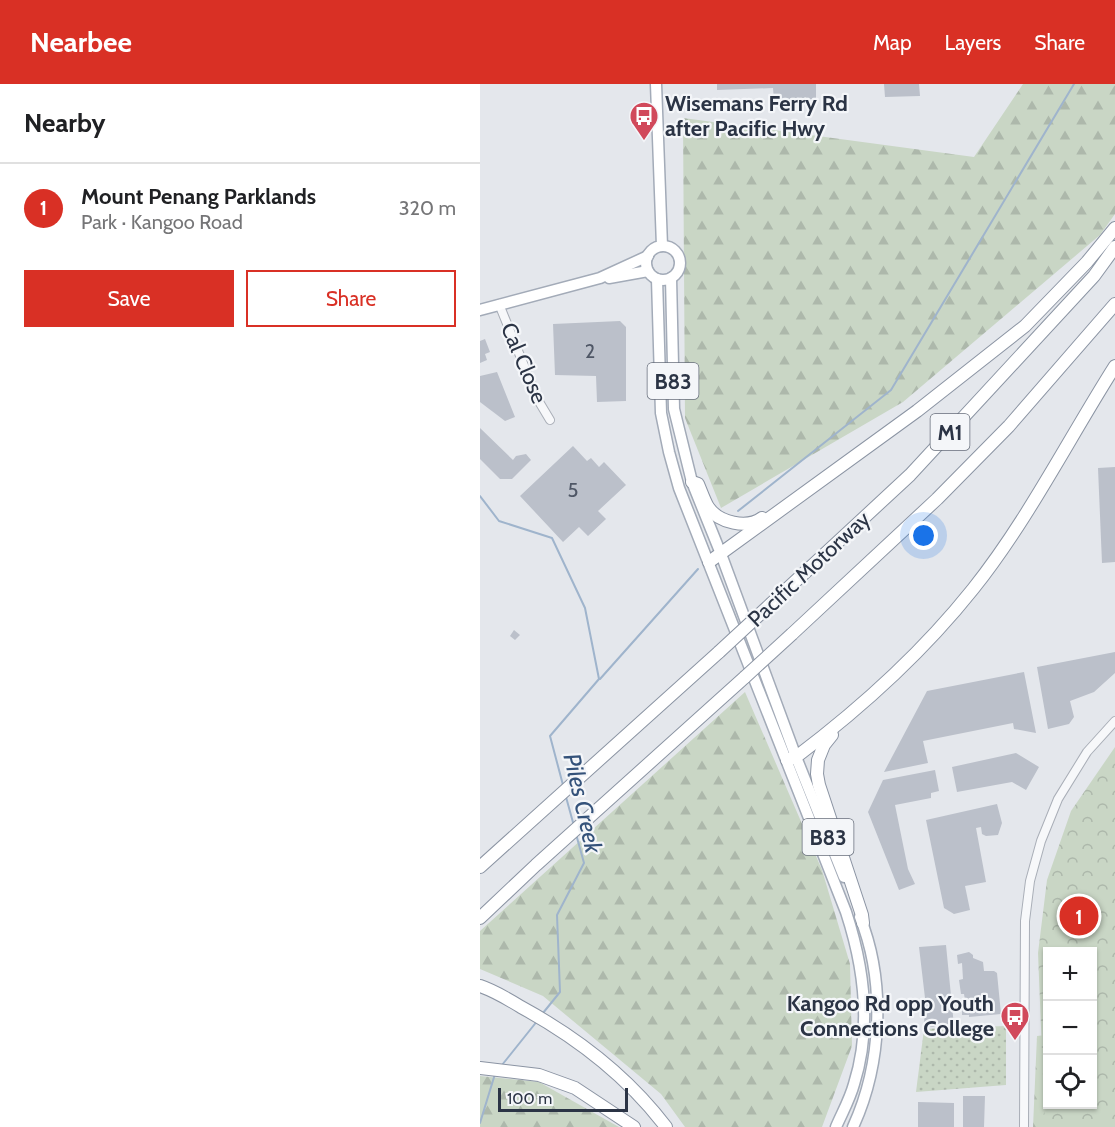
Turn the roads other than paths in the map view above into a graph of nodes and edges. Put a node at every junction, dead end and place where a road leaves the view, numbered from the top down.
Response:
1 (656, 84) edge
2 (1115, 228) edge
3 (662, 246) junction
4 (1115, 247) edge
5 (648, 256) junction
6 (648, 271) junction
7 (600, 278) junction
8 (670, 278) junction
9 (657, 279) junction
10 (499, 304) junction
11 (1115, 304) edge
12 (480, 310) edge
13 (1115, 366) edge
14 (550, 420) dead end
15 (692, 482) junction
16 (789, 504) junction
17 (721, 554) junction
18 (709, 562) junction
19 (846, 719) junction
20 (1115, 721) edge
21 (791, 759) junction
22 (480, 867) edge
23 (480, 918) edge
24 (863, 923) junction
25 (480, 986) edge
26 (480, 1068) edge
27 (634, 1127) edge
28 (666, 1127) edge
29 (836, 1127) edge
30 (853, 1127) edge
31 (1024, 1127) edge

1 - 3 main road
2 - 16 highway
3 - 5 main road
3 - 8 main road, B83
4 - 22 highway, Pacific Motorway / M1, bridge
5 - 6 main road
5 - 7 main road
6 - 7 main road
6 - 9 main road
7 - 10 main road
8 - 9 main road
8 - 15 main road, B83
9 - 18 main road, B83
10 - 12 main road
10 - 14 street, Cal Close
11 - 23 highway, Pacific Motorway / M1, bridge
13 - 19 highway
15 - 16 highway
15 - 17 main road, B83
16 - 17 highway
17 - 18 highway
17 - 21 main road, B83
18 - 21 main road, B83
19 - 21 highway
19 - 24 highway
20 - 31 street
21 - 24 main road, B83
21 - 29 main road, B83
24 - 30 main road, B83
25 - 28 highway
26 - 27 highway

